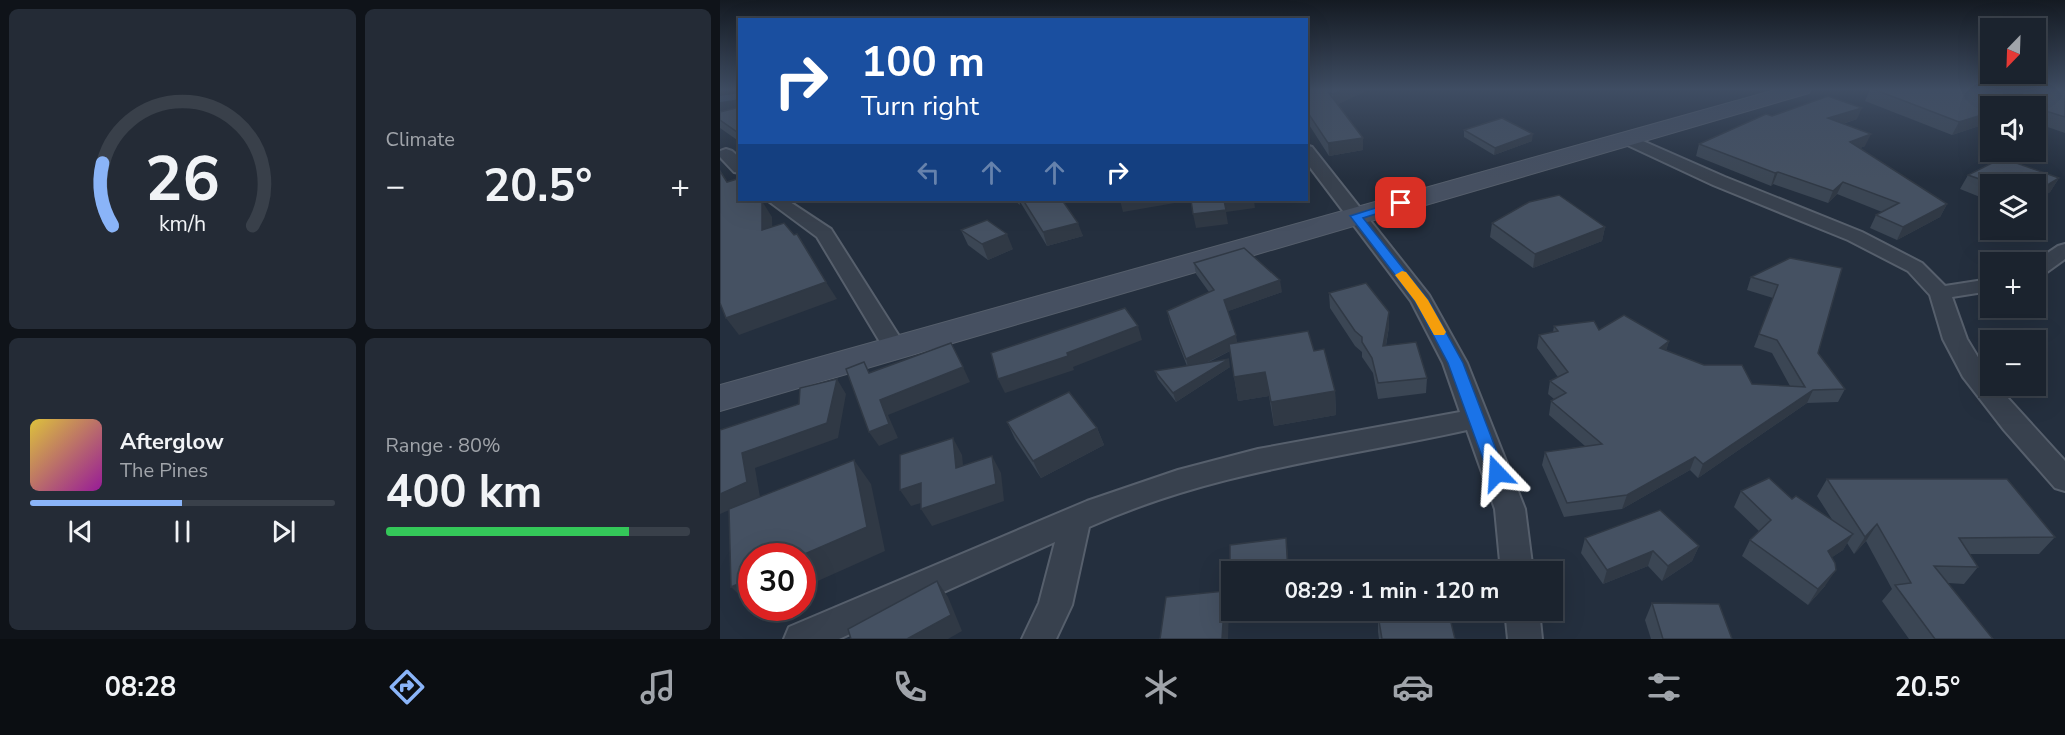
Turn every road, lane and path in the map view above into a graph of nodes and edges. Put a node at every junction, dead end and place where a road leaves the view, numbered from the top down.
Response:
1 (1698, 119) edge
2 (1628, 139) junction
3 (1308, 153) edge
4 (726, 154) dead end
5 (738, 166) edge
6 (777, 201) edge
7 (1356, 216) junction
8 (2065, 250) edge
9 (2046, 264) edge
10 (1980, 287) edge
11 (1940, 293) junction
12 (894, 347) junction
13 (720, 398) edge
14 (1478, 418) junction
15 (2065, 480) edge
16 (1076, 520) junction
17 (1516, 561) edge
18 (1523, 621) edge
19 (801, 639) edge
20 (1039, 639) edge
21 (1525, 639) edge

1 - 2 main road
2 - 7 main road
2 - 11 street
3 - 7 street
4 - 5 street
6 - 12 street
7 - 12 main road
7 - 14 street
8 - 9 street
10 - 11 street
11 - 15 street
12 - 13 main road
14 - 16 street
14 - 17 street
16 - 19 street
16 - 20 street
18 - 21 street

